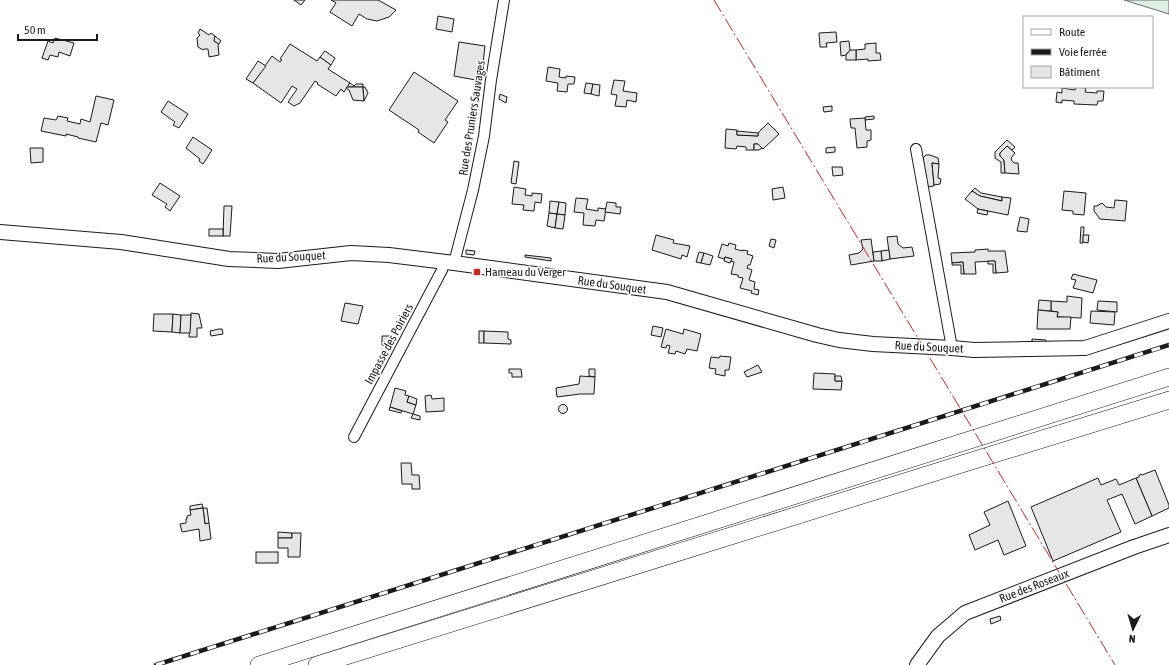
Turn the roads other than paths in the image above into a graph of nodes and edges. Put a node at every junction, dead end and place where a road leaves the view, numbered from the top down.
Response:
1 (504, 0) edge
2 (916, 149) dead end
3 (0, 232) edge
4 (449, 262) junction
5 (1169, 321) edge
6 (952, 348) junction
7 (1169, 377) edge
8 (1169, 395) edge
9 (1169, 400) edge
10 (354, 437) dead end
11 (965, 463) junction
12 (1169, 535) edge
13 (259, 665) edge
14 (317, 665) edge
15 (917, 665) edge

1 - 4 street, Rue des Pruniers Sauvages
2 - 6 street
3 - 4 street, Rue du Souquet
4 - 6 street, Rue du Souquet
4 - 10 street, Impasse des Poiriers
5 - 6 street, Rue du Souquet
7 - 13 highway
8 - 11 highway
9 - 11 highway
11 - 14 highway
12 - 15 street, Rue des Roseaux

